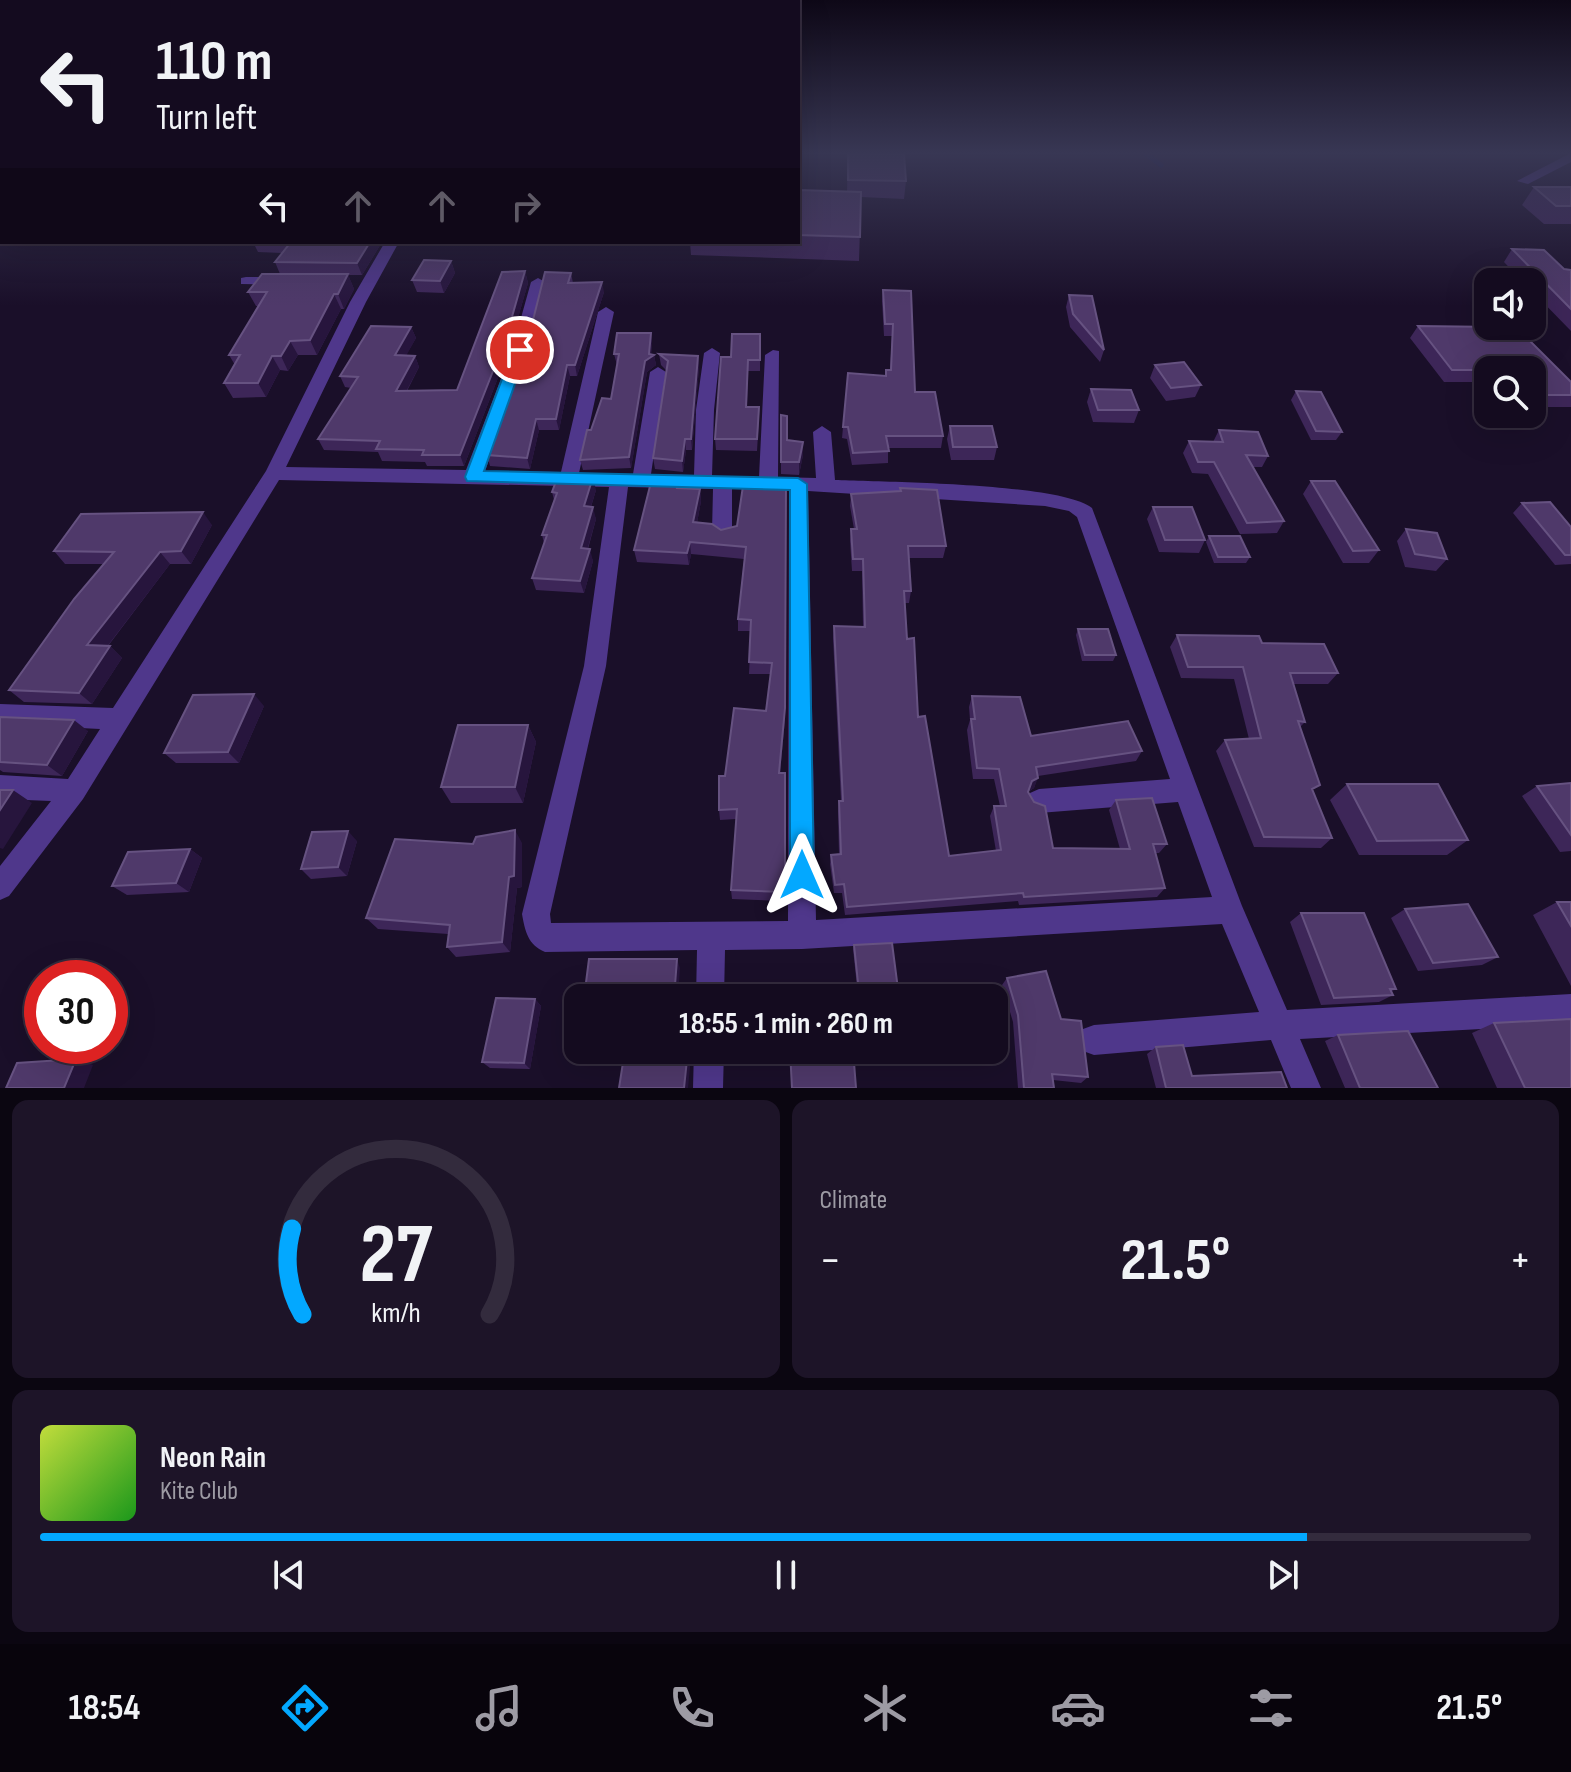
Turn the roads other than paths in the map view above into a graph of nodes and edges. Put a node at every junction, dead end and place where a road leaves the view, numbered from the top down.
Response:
1 (390, 244) edge
2 (246, 281) dead end
3 (292, 281) edge
4 (538, 282) dead end
5 (606, 312) dead end
6 (712, 353) dead end
7 (773, 355) dead end
8 (658, 372) dead end
9 (822, 432) dead end
10 (274, 473) junction
11 (473, 477) junction
12 (569, 478) junction
13 (630, 480) junction
14 (713, 481) junction
15 (768, 483) junction
16 (798, 484) junction
17 (826, 486) junction
18 (722, 532) edge
19 (0, 714) edge
20 (121, 719) junction
21 (0, 787) edge
22 (1185, 790) junction
23 (74, 791) junction
24 (1039, 801) edge
25 (0, 887) edge
26 (1230, 910) junction
27 (802, 935) junction
28 (711, 939) junction
29 (710, 984) edge
30 (1571, 1009) edge
31 (1279, 1025) junction
32 (1094, 1040) dead end
33 (709, 1064) edge
34 (708, 1088) edge
35 (1306, 1088) edge

1 - 10 street
2 - 3 street
4 - 11 street
5 - 12 street
6 - 14 street
7 - 15 street
8 - 13 street
9 - 17 street
10 - 11 street
10 - 20 street
11 - 12 street
12 - 13 street
13 - 14 street
13 - 28 street
14 - 15 street
14 - 18 street
15 - 16 street
16 - 17 street
16 - 27 street
17 - 22 street
19 - 20 street
20 - 23 street
21 - 23 street
22 - 24 street
22 - 26 street
23 - 25 street
26 - 27 street
26 - 31 street
27 - 28 street
28 - 29 street
30 - 31 street
31 - 32 street
31 - 35 street
33 - 34 street

